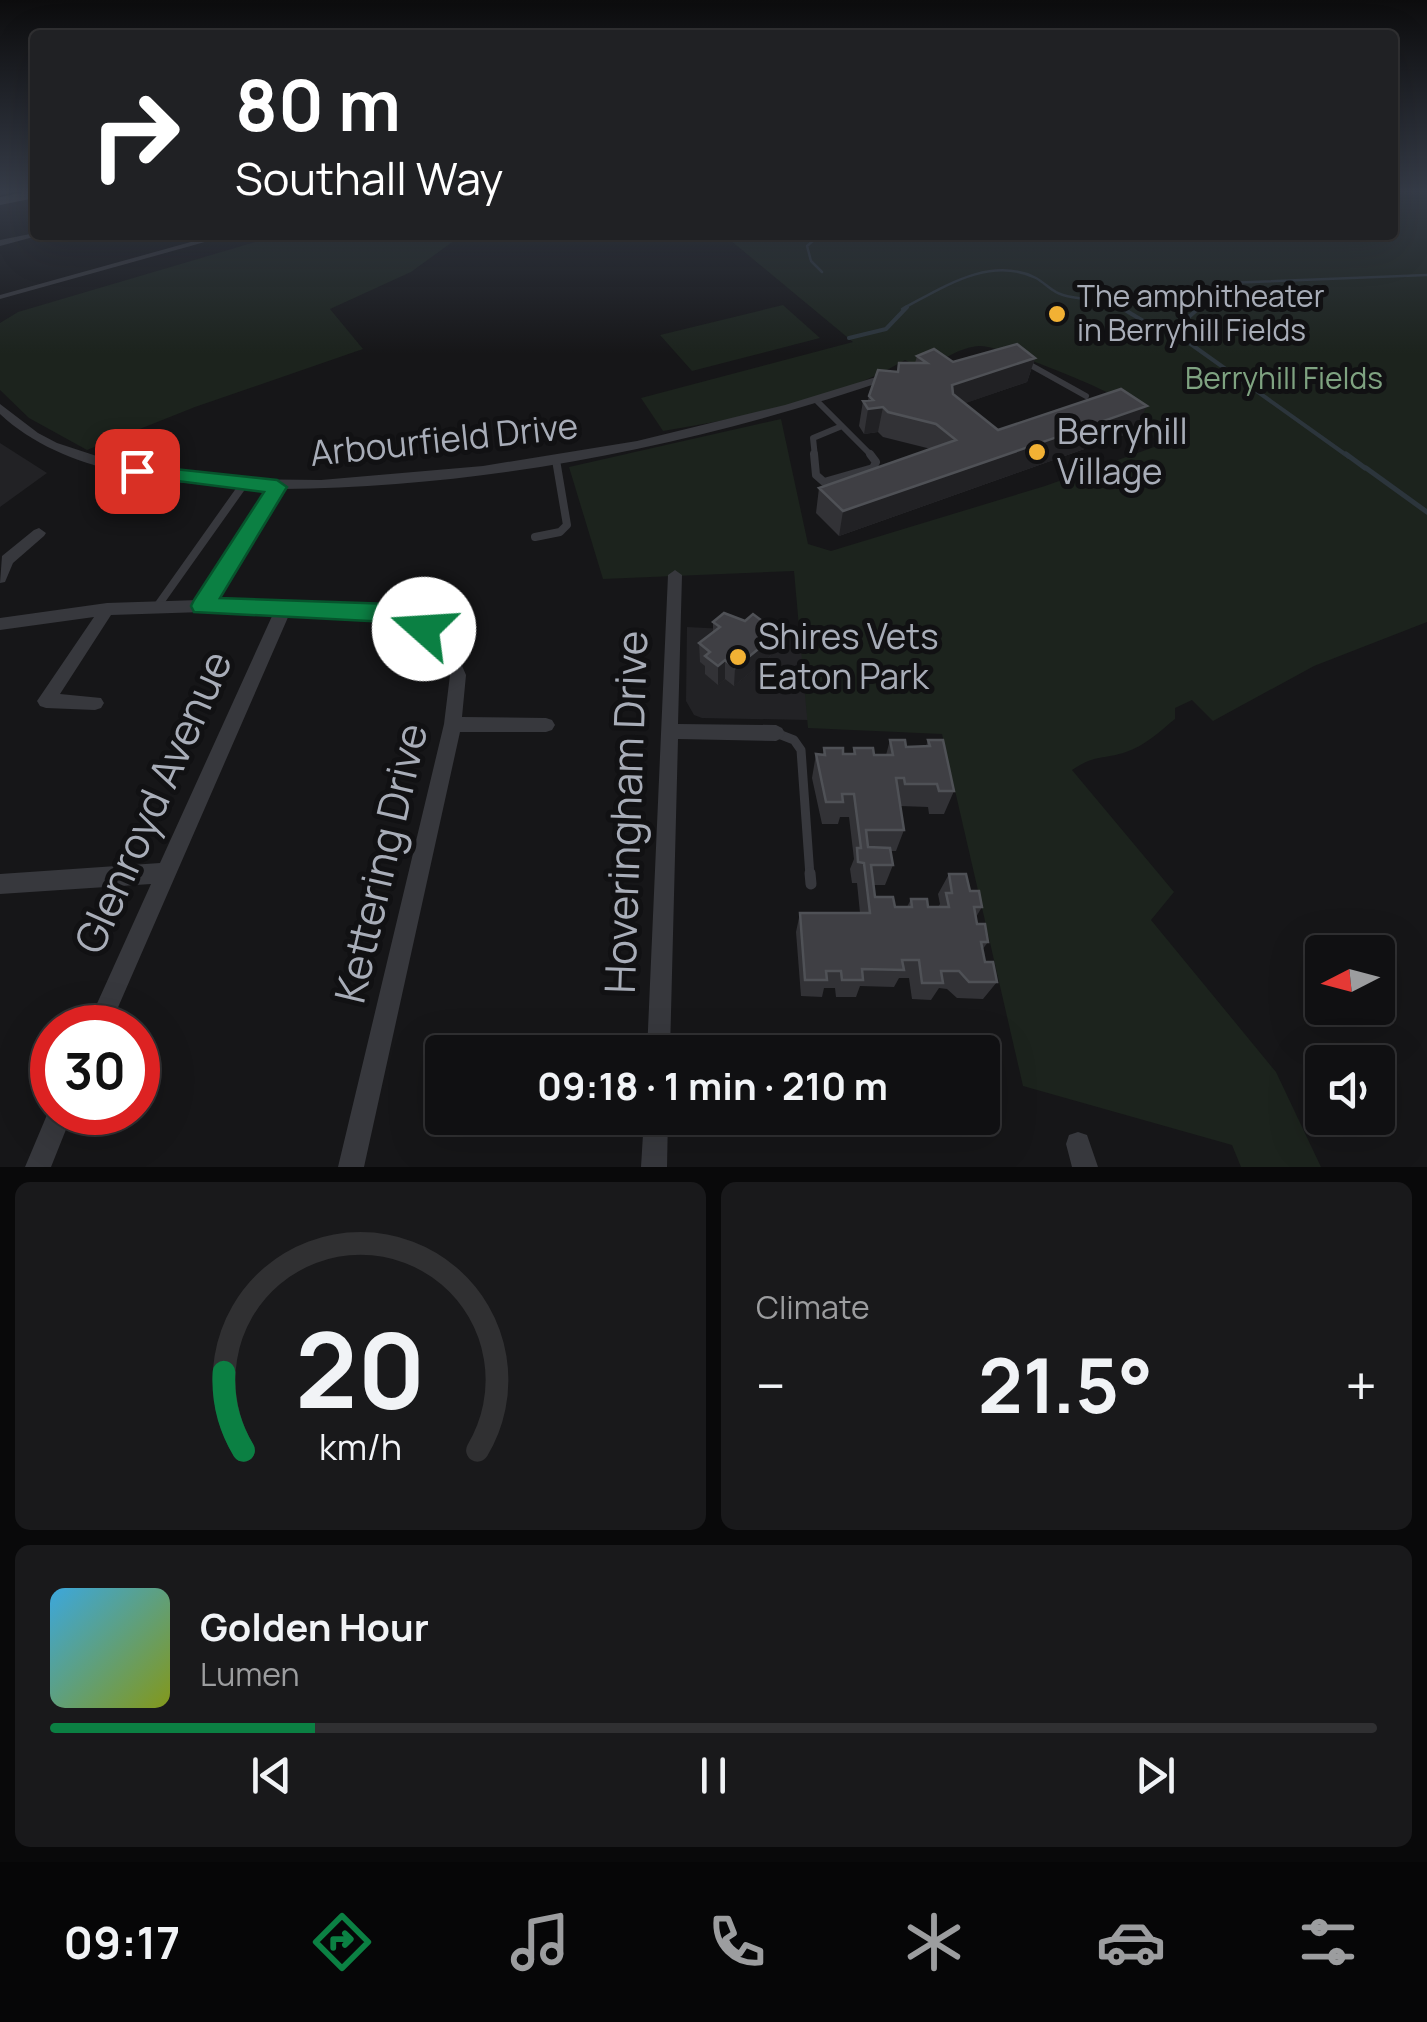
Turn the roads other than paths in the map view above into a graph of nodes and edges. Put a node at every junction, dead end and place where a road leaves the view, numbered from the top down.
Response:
1 (193, 244) edge
2 (3, 297) dead end
3 (1019, 359) edge
4 (902, 370) edge
5 (1086, 396) edge
6 (817, 401) junction
7 (0, 408) edge
8 (842, 426) junction
9 (556, 460) junction
10 (244, 484) junction
11 (277, 487) junction
12 (39, 533) dead end
13 (535, 538) dead end
14 (674, 575) dead end
15 (0, 578) edge
16 (203, 606) junction
17 (156, 608) junction
18 (106, 609) junction
19 (283, 610) junction
20 (0, 624) edge
21 (94, 702) dead end
22 (452, 724) junction
23 (546, 725) dead end
24 (670, 731) junction
25 (776, 733) joint
26 (164, 873) junction
27 (0, 884) edge
28 (811, 884) dead end
29 (108, 1005) edge
30 (659, 1035) edge
31 (51, 1135) edge
32 (655, 1135) edge
33 (38, 1167) edge
34 (351, 1167) edge
35 (654, 1167) edge

1 - 2 street
3 - 5 lane
4 - 6 street, Arbourfield Drive
6 - 8 lane
6 - 9 street, Arbourfield Drive
7 - 10 street, Arbourfield Drive
8 - 8 lane
9 - 11 street, Arbourfield Drive
9 - 13 lane
10 - 11 street, Arbourfield Drive
10 - 17 lane
11 - 16 street
12 - 15 street
14 - 24 street, Hoveringham Drive
16 - 17 street, Kettering Drive
16 - 19 street, Kettering Drive
17 - 18 street, Kettering Drive
18 - 20 street, Kettering Drive
18 - 21 street
19 - 22 street, Kettering Drive
19 - 26 street, Glenroyd Avenue
22 - 23 street
22 - 34 street, Kettering Drive
24 - 25 street
24 - 30 street, Hoveringham Drive
25 - 28 lane
26 - 27 street
26 - 29 street, Glenroyd Avenue
31 - 33 street
32 - 35 street

